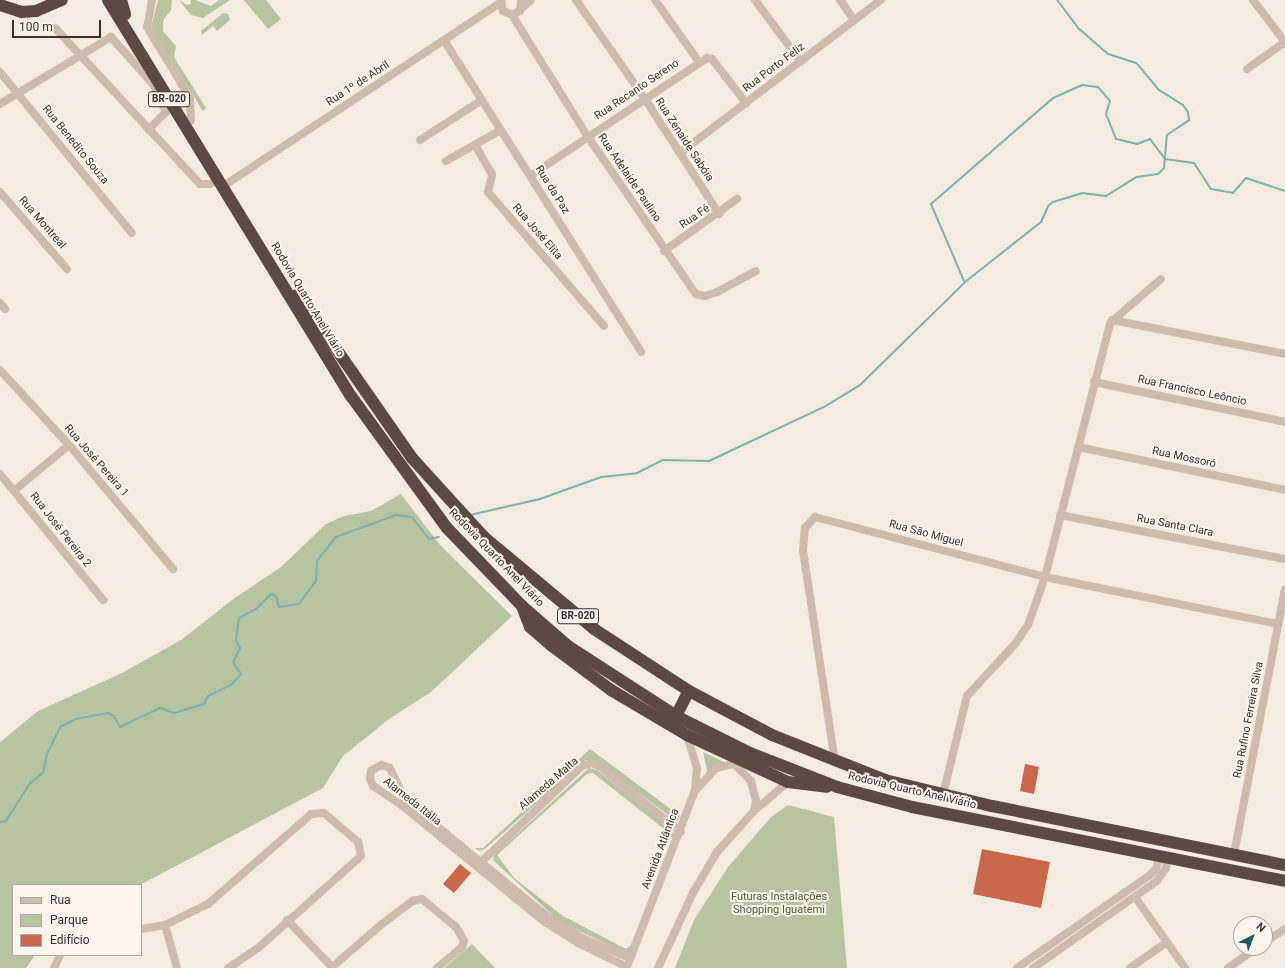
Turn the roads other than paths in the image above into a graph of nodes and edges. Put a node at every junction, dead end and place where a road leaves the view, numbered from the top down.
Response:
1 (6, 0) edge
2 (44, 0) edge
3 (62, 0) edge
4 (98, 0) edge
5 (108, 0) edge
6 (116, 0) edge
7 (121, 0) edge
8 (152, 0) edge
9 (531, 0) edge
10 (576, 0) edge
11 (655, 0) edge
12 (755, 0) edge
13 (840, 0) edge
14 (881, 0) edge
15 (1253, 0) edge
16 (501, 1) edge
17 (522, 4) edge
18 (0, 5) edge
19 (512, 15) junction
20 (123, 17) junction
21 (854, 20) junction
22 (55, 28) dead end
23 (444, 40) junction
24 (1285, 42) edge
25 (80, 56) junction
26 (700, 62) junction
27 (801, 62) junction
28 (1247, 69) dead end
29 (0, 72) edge
30 (18, 93) junction
31 (645, 99) junction
32 (482, 100) junction
33 (746, 103) junction
34 (0, 104) edge
35 (171, 111) junction
36 (191, 121) junction
37 (148, 130) junction
38 (501, 130) junction
39 (588, 137) junction
40 (420, 140) dead end
41 (475, 145) junction
42 (680, 152) junction
43 (446, 161) dead end
44 (530, 176) junction
45 (223, 181) junction
46 (0, 192) edge
47 (737, 199) dead end
48 (719, 214) junction
49 (132, 233) dead end
50 (664, 251) junction
51 (66, 269) dead end
52 (756, 271) dead end
53 (1161, 279) dead end
54 (1112, 320) junction
55 (604, 326) dead end
56 (641, 352) dead end
57 (1285, 354) edge
58 (0, 370) edge
59 (1094, 382) junction
60 (1285, 422) edge
61 (69, 445) junction
62 (1078, 448) junction
63 (0, 474) edge
64 (15, 490) junction
65 (1285, 490) edge
66 (1060, 514) junction
67 (1285, 559) edge
68 (173, 569) dead end
69 (1045, 577) junction
70 (1285, 590) edge
71 (103, 600) dead end
72 (522, 606) junction
73 (1278, 624) junction
74 (689, 691) junction
75 (676, 716) junction
76 (687, 735) junction
77 (835, 762) junction
78 (788, 782) junction
79 (397, 787) junction
80 (837, 787) junction
81 (695, 790) junction
82 (387, 795) junction
83 (943, 795) junction
84 (754, 811) junction
85 (1058, 819) junction
86 (681, 832) junction
87 (1056, 835) junction
88 (1161, 840) junction
89 (1234, 854) junction
90 (1163, 857) junction
91 (1285, 865) edge
92 (476, 868) junction
93 (1285, 881) edge
94 (1134, 897) junction
95 (287, 920) junction
96 (165, 925) junction
97 (142, 929) edge
98 (1285, 929) edge
99 (1273, 937) edge
100 (1167, 942) junction
101 (1037, 954) junction
102 (60, 956) edge
103 (1245, 956) edge
104 (630, 958) junction
105 (1042, 961) junction
106 (54, 968) edge
107 (177, 968) edge
108 (228, 968) edge
109 (332, 968) edge
110 (437, 968) edge
111 (626, 968) edge
112 (658, 968) edge
113 (1017, 968) edge
114 (1033, 968) edge
115 (1130, 968) edge
116 (1185, 968) edge
117 (1228, 968) edge

1 - 2 highway
3 - 18 highway
4 - 20 highway
5 - 20 highway, Rodovia Quarto Anel Viário / BR-020
6 - 20 highway, Rodovia Quarto Anel Viário / BR-020
7 - 20 highway
8 - 36 street
9 - 17 street
10 - 31 street, Rua Zenaide Sabóia
11 - 26 street
12 - 27 street
13 - 21 street
14 - 21 street, Rua Porto Feliz
15 - 24 street
16 - 19 street, Rua Adelaide Paulino
16 - 23 street, Rua 1º de Abril
17 - 19 street
19 - 39 street, Rua Adelaide Paulino
20 - 35 highway, Rodovia Quarto Anel Viário / BR-020
20 - 36 highway, Rodovia Quarto Anel Viário / BR-020
21 - 27 street, Rua Porto Feliz
22 - 25 street
23 - 32 street, Rua da Paz
23 - 45 street, Rua 1º de Abril
24 - 28 street
25 - 30 street
25 - 35 street
25 - 37 street
26 - 31 street, Rua Recanto Sereno
26 - 33 street
27 - 33 street, Rua Porto Feliz
29 - 30 street, Rua Benedito Souza
30 - 34 street
30 - 49 street, Rua Benedito Souza
31 - 39 street, Rua Recanto Sereno
31 - 42 street, Rua Zenaide Sabóia
32 - 38 street, Rua da Paz
32 - 40 street
33 - 42 street, Rua Porto Feliz
35 - 37 street
35 - 45 highway, Rodovia Quarto Anel Viário / BR-020
36 - 45 highway, Rodovia Quarto Anel Viário / BR-020
37 - 45 street
38 - 41 street
38 - 44 street, Rua da Paz
39 - 44 street, Rua Recanto Sereno
39 - 50 street, Rua Adelaide Paulino
41 - 43 street
41 - 55 street, Rua José Elita
42 - 48 street, Rua Zenaide Sabóia
44 - 56 street, Rua da Paz
45 - 72 highway, Rodovia Quarto Anel Viário / BR-020
45 - 74 highway, Rodovia Quarto Anel Viário / BR-020
46 - 51 street, Rua Montreal
47 - 48 street, Rua Fé
48 - 50 street, Rua Fé
50 - 52 street, Rua Adelaide Paulino
53 - 54 street
54 - 57 street
54 - 59 street
58 - 61 street, Rua José Pereira 1
59 - 60 street, Rua Francisco Leôncio
59 - 62 street
61 - 64 street
61 - 68 street, Rua José Pereira 1
62 - 65 street, Rua Mossoró
62 - 66 street
63 - 64 street, Rua José Pereira 2
64 - 71 street, Rua José Pereira 2
66 - 67 street, Rua Santa Clara
66 - 69 street
69 - 73 street, Rua São Miguel
69 - 77 street, Rua São Miguel
69 - 83 street
70 - 73 street, Rua Rufino Ferreira Silva
72 - 75 highway, Rodovia Quarto Anel Viário / BR-020
72 - 76 highway
73 - 89 street, Rua Rufino Ferreira Silva
74 - 75 highway
74 - 77 highway, Rodovia Quarto Anel Viário / BR-020
75 - 80 highway, Rodovia Quarto Anel Viário / BR-020
76 - 78 highway
76 - 81 street, Avenida Atlântica
77 - 83 highway, Rodovia Quarto Anel Viário / BR-020
78 - 80 highway
78 - 84 street
79 - 82 street
79 - 82 street, Alameda Itália
79 - 92 street, Alameda Itália
80 - 87 highway, Rodovia Quarto Anel Viário / BR-020
81 - 84 street
81 - 86 street, Avenida Atlântica
82 - 92 street, Alameda Itália
83 - 85 highway, Rodovia Quarto Anel Viário / BR-020
84 - 112 street
85 - 87 highway
85 - 88 highway, Rodovia Quarto Anel Viário / BR-020
86 - 92 street, Alameda Malta
86 - 104 street, Avenida Atlântica
87 - 90 highway, Rodovia Quarto Anel Viário / BR-020
88 - 89 highway, Rodovia Quarto Anel Viário / BR-020
88 - 90 highway
89 - 91 highway, Rodovia Quarto Anel Viário / BR-020
90 - 93 highway, Rodovia Quarto Anel Viário / BR-020
90 - 94 street
90 - 101 street
92 - 104 street, Alameda Itália
92 - 111 street, Alameda Itália
94 - 100 street
94 - 105 street
95 - 96 street
95 - 108 street
95 - 109 street
96 - 97 street
96 - 107 street
98 - 99 street
100 - 115 street
100 - 116 street
101 - 105 street
101 - 113 street
102 - 106 street
103 - 117 street
104 - 111 street, Avenida Atlântica
105 - 114 street
109 - 110 street

